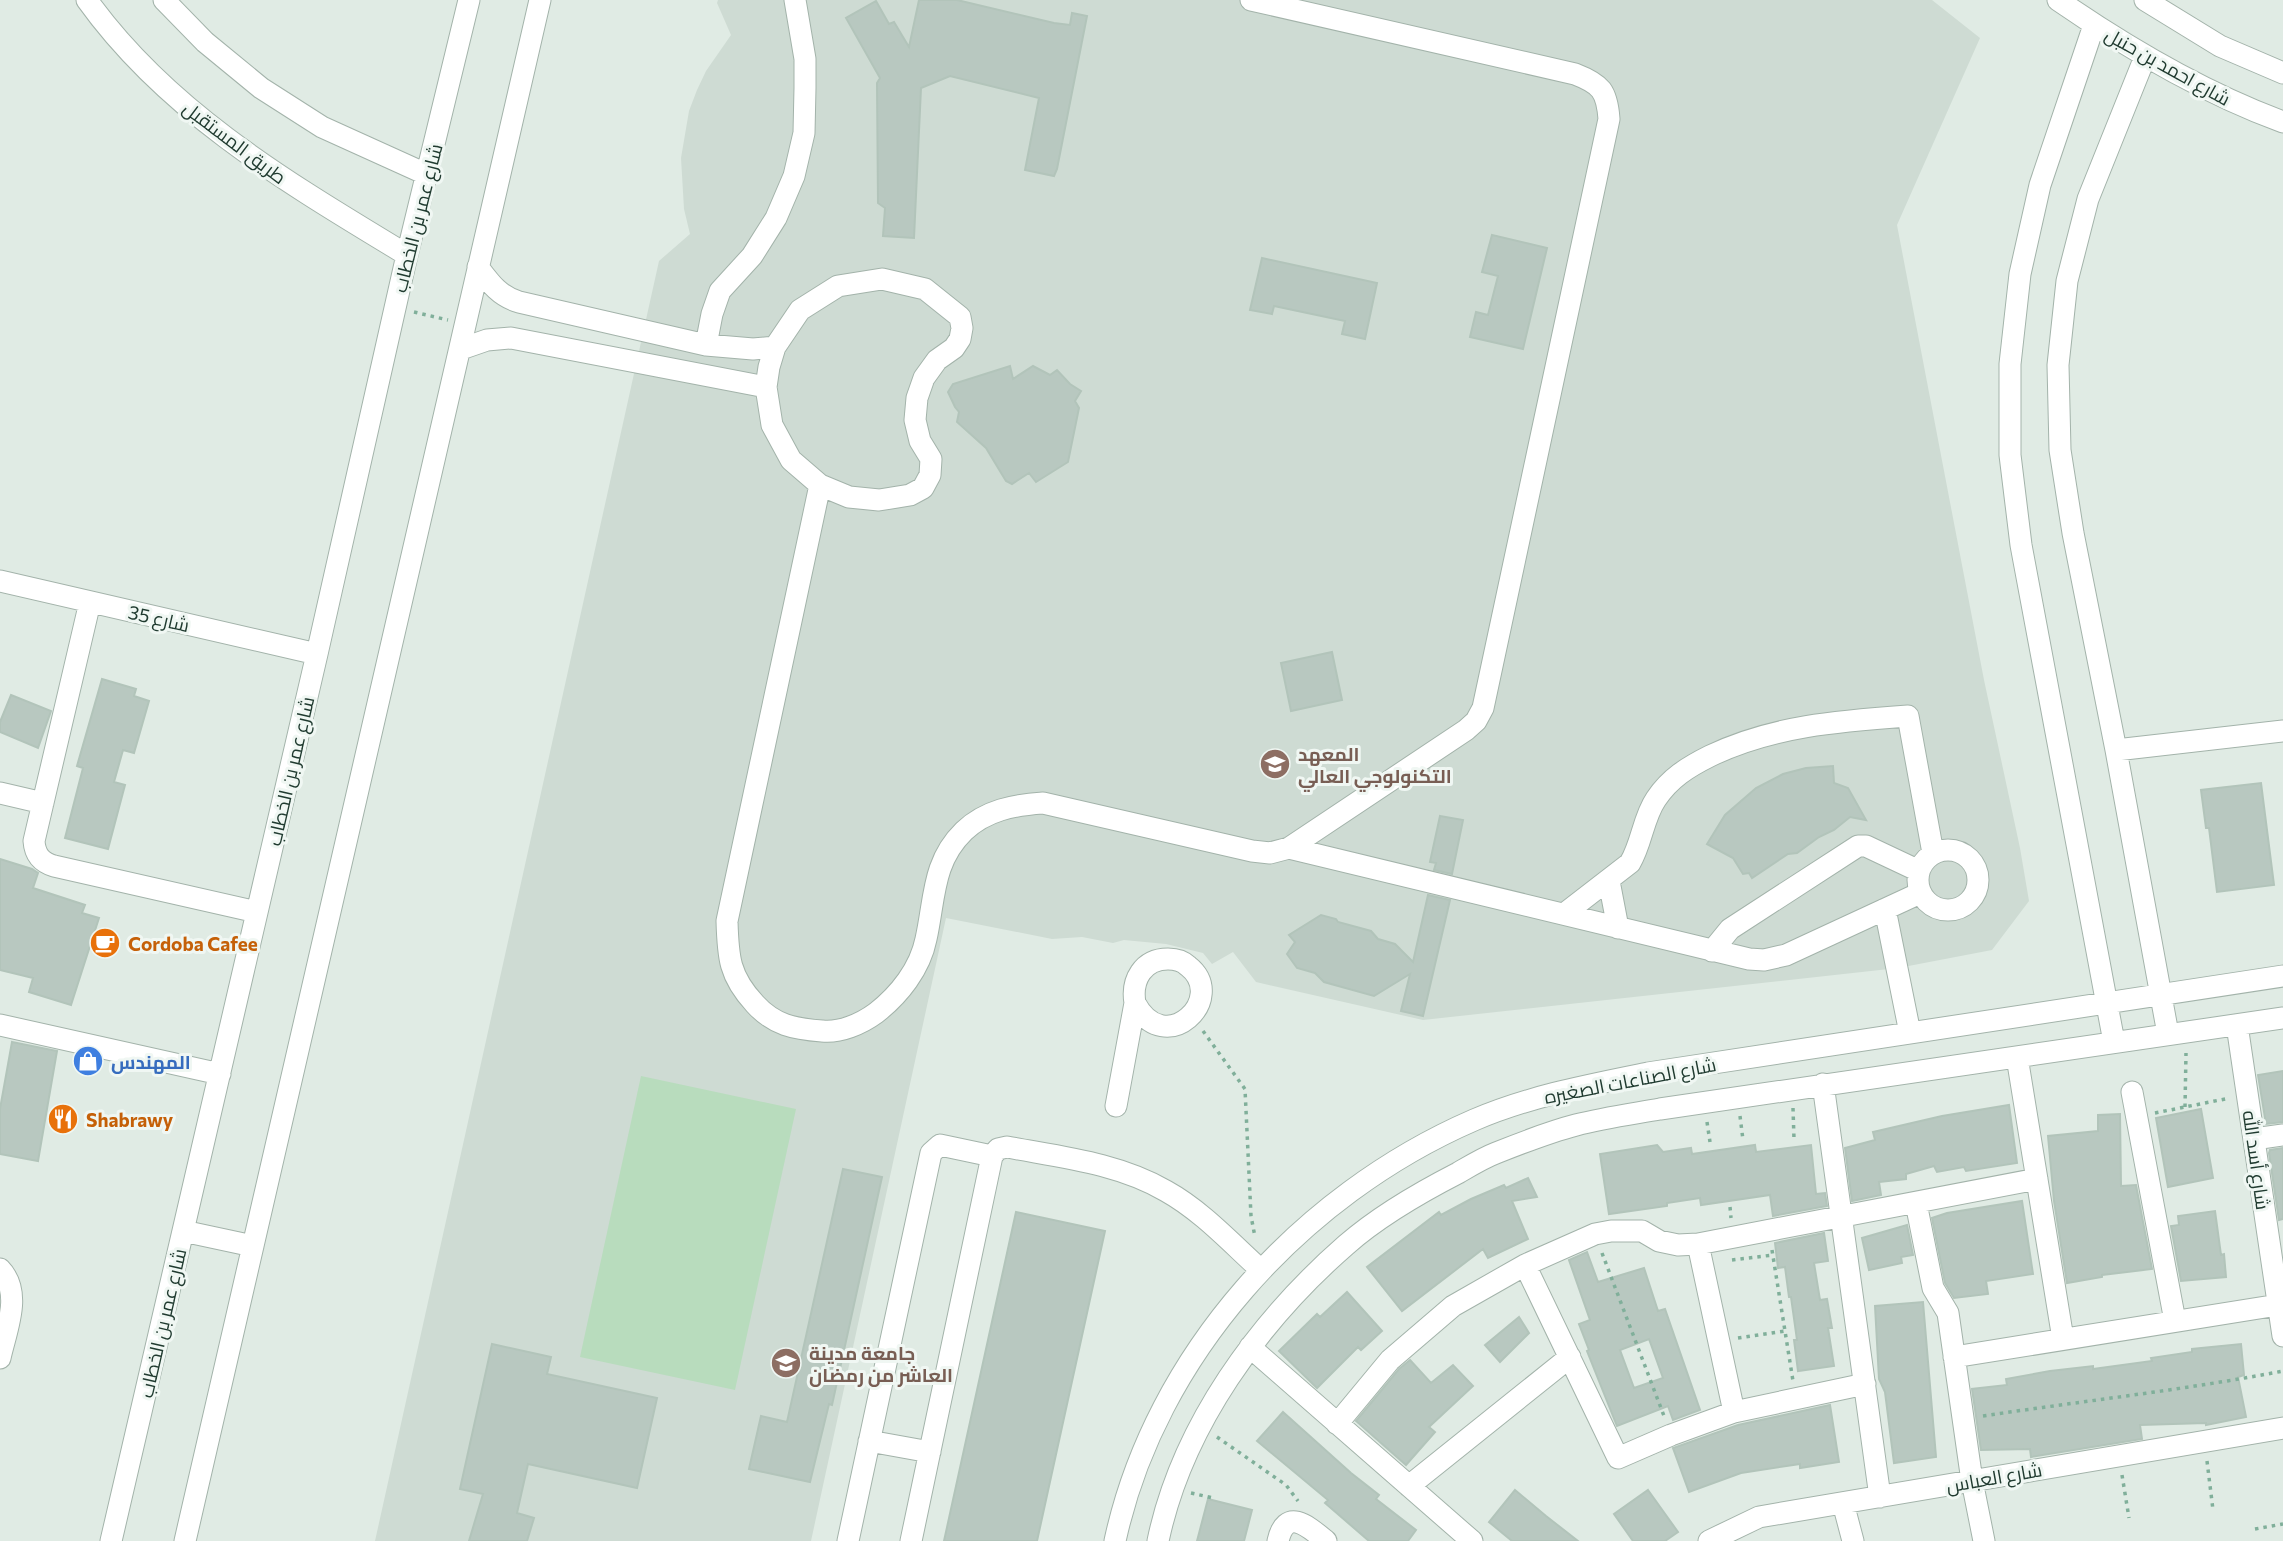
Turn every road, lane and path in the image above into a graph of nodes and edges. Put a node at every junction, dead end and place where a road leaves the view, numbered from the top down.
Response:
1 (87, 0) edge
2 (164, 0) edge
3 (470, 0) edge
4 (540, 0) edge
5 (795, 0) edge
6 (1251, 0) edge
7 (2058, 0) edge
8 (2145, 0) edge
9 (2094, 25) junction
10 (2145, 57) junction
11 (2283, 73) edge
12 (2283, 122) edge
13 (428, 175) junction
14 (407, 255) junction
15 (478, 267) junction
16 (395, 308) junction
17 (466, 325) junction
18 (706, 345) junction
19 (775, 347) junction
20 (461, 349) junction
21 (766, 387) junction
22 (820, 485) junction
23 (0, 581) edge
24 (90, 602) junction
25 (317, 654) junction
26 (2283, 732) edge
27 (2116, 750) junction
28 (0, 793) edge
29 (43, 803) junction
30 (1289, 848) junction
31 (1933, 853) junction
32 (1919, 871) junction
33 (1609, 881) junction
34 (1920, 893) junction
35 (1885, 909) junction
36 (257, 912) junction
37 (1564, 914) junction
38 (1618, 928) junction
39 (1712, 951) junction
40 (2283, 976) edge
41 (2162, 995) junction
42 (1135, 1003) junction
43 (2107, 1003) junction
44 (1192, 1016) junction
45 (2283, 1018) edge
46 (2237, 1025) junction
47 (0, 1026) edge
48 (1910, 1033) junction
49 (2177, 1033) junction
50 (2114, 1042) junction
51 (2017, 1057) junction
52 (219, 1074) junction
53 (1823, 1084) junction
54 (1792, 1089) junction
55 (2132, 1092) dead end
56 (2248, 1095) junction
57 (1116, 1106) dead end
58 (2185, 1107) junction
59 (2136, 1117) junction
60 (2283, 1135) edge
61 (1794, 1139) dead end
62 (2254, 1139) junction
63 (992, 1156) junction
64 (2037, 1179) junction
65 (1916, 1203) junction
66 (1842, 1217) junction
67 (183, 1231) junction
68 (1768, 1231) junction
69 (1595, 1234) junction
70 (253, 1246) junction
71 (1700, 1254) junction
72 (1773, 1255) junction
73 (1525, 1265) junction
74 (2278, 1268) edge
75 (0, 1269) edge
76 (1261, 1270) junction
77 (2278, 1304) junction
78 (2175, 1321) junction
79 (1785, 1331) junction
80 (2283, 1336) edge
81 (2063, 1339) junction
82 (1718, 1340) junction
83 (1250, 1347) junction
84 (1570, 1357) junction
85 (1954, 1357) junction
86 (0, 1358) edge
87 (2283, 1371) edge
88 (1865, 1384) junction
89 (1796, 1398) junction
90 (1734, 1412) junction
91 (1963, 1419) junction
92 (1337, 1424) junction
93 (1201, 1425) junction
94 (2283, 1428) edge
95 (1671, 1435) junction
96 (869, 1441) junction
97 (2204, 1441) junction
98 (930, 1452) junction
99 (2119, 1456) junction
100 (1972, 1481) junction
101 (1409, 1486) junction
102 (1880, 1497) junction
103 (1843, 1503) junction
104 (2213, 1510) dead end
105 (2129, 1518) dead end
106 (1304, 1523) junction
107 (2283, 1524) edge
108 (2255, 1529) dead end
109 (111, 1541) edge
110 (185, 1541) edge
111 (848, 1541) edge
112 (911, 1541) edge
113 (1115, 1541) edge
114 (1157, 1541) edge
115 (1278, 1541) edge
116 (1326, 1541) edge
117 (1472, 1541) edge
118 (1709, 1541) edge
119 (1853, 1541) edge
120 (1984, 1541) edge

1 - 14 street, طريق المستقبل
2 - 13 street
3 - 13 street, شارع عمر بن الخطاب
4 - 15 street
5 - 18 street
6 - 30 street
7 - 9 street, شارع احمد بن حنبل
8 - 11 street
9 - 10 street, شارع احمد بن حنبل
9 - 43 street
10 - 12 street, شارع احمد بن حنبل
10 - 27 street
13 - 14 street, شارع عمر بن الخطاب
14 - 16 street, شارع عمر بن الخطاب
15 - 17 street
15 - 18 street
16 - 17 path
16 - 25 street, شارع عمر بن الخطاب
17 - 20 street
18 - 19 street
19 - 21 street
19 - 22 street
20 - 21 street
20 - 70 street
21 - 22 street
22 - 30 street
23 - 24 street, شارع 35
24 - 25 street, شارع 35
24 - 29 street
25 - 36 street, شارع عمر بن الخطاب
26 - 27 street
27 - 41 street
28 - 29 street
29 - 36 street
30 - 37 street
31 - 32 street
31 - 33 street
31 - 34 street
32 - 34 street
32 - 39 street
33 - 37 street
33 - 38 street
34 - 35 street
35 - 39 street
35 - 48 street
36 - 52 street, شارع عمر بن الخطاب
37 - 38 street
38 - 39 street
40 - 41 street, شارع الصناعات الصغيره
41 - 43 street, شارع الصناعات الصغيره
41 - 49 street
42 - 44 street
42 - 44 street
42 - 57 street
43 - 48 street, شارع الصناعات الصغيره
43 - 50 street
44 - 76 path
45 - 46 street, شارع الصناعات الصغيره
46 - 49 street, شارع الصناعات الصغيره
46 - 56 street, شارع أسد الله
47 - 52 street
48 - 76 street, شارع الصناعات الصغيره
49 - 50 street, شارع الصناعات الصغيره
49 - 58 path
50 - 51 street, شارع الصناعات الصغيره
51 - 53 street, شارع الصناعات الصغيره
51 - 64 street
52 - 67 street, شارع عمر بن الخطاب
53 - 54 street, شارع الصناعات الصغيره
53 - 66 street
54 - 61 path
54 - 83 street, شارع الصناعات الصغيره
55 - 59 street
56 - 58 path
56 - 62 street, شارع أسد الله
58 - 59 path
59 - 78 street
60 - 62 street
62 - 74 street, شارع أسد الله
63 - 76 street
63 - 96 street
63 - 98 street
64 - 65 street
64 - 81 street
65 - 66 street
65 - 85 street
66 - 68 street
66 - 88 street
67 - 70 street
67 - 109 street, شارع عمر بن الخطاب
68 - 71 street
68 - 72 path
69 - 71 street
69 - 73 street
69 - 95 path
70 - 110 street
71 - 72 path
71 - 82 street
72 - 79 path
73 - 84 street
73 - 92 street
74 - 77 street, شارع أسد الله
75 - 86 street
76 - 113 street, شارع الصناعات الصغيره
77 - 78 street
77 - 80 street, شارع أسد الله
78 - 81 street
79 - 82 path
79 - 89 path
81 - 85 street
82 - 90 street
83 - 92 street
83 - 93 street, شارع الصناعات الصغيره
84 - 95 street
84 - 101 street
85 - 91 street
87 - 91 path
88 - 89 street
88 - 102 street
89 - 90 street
90 - 95 street
91 - 100 street
92 - 101 street
93 - 106 path
93 - 114 street, شارع الصناعات الصغيره
94 - 97 street, شارع العباس
96 - 98 street
96 - 111 street
97 - 99 street, شارع العباس
97 - 104 path
98 - 112 street
99 - 100 street, شارع العباس
99 - 105 path
100 - 102 street, شارع العباس
100 - 120 street
101 - 117 street
102 - 103 street, شارع العباس
103 - 118 street, شارع العباس
103 - 119 street
106 - 115 street
106 - 116 street
107 - 108 path

